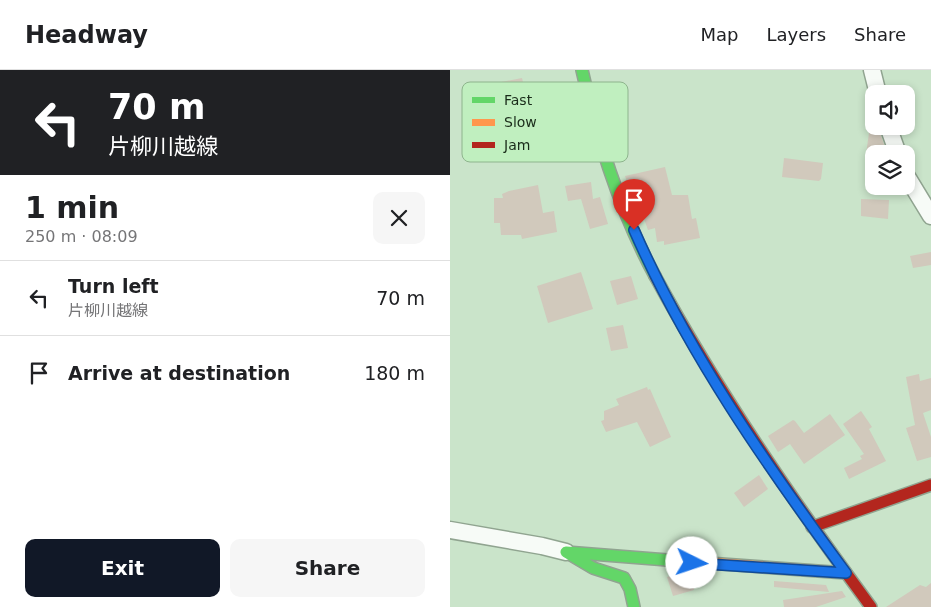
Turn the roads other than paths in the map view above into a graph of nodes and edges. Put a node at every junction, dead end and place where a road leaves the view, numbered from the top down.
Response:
1 (872, 70) edge
2 (876, 85) edge
3 (606, 162) edge
4 (915, 189) edge
5 (931, 216) edge
6 (931, 485) edge
7 (812, 527) junction
8 (450, 530) edge
9 (566, 552) junction
10 (846, 573) junction
11 (634, 607) edge
12 (870, 607) edge

1 - 2 street
3 - 7 main road
4 - 5 street
6 - 7 main road
7 - 10 main road
8 - 9 street
9 - 10 main road
9 - 11 main road
10 - 12 main road

